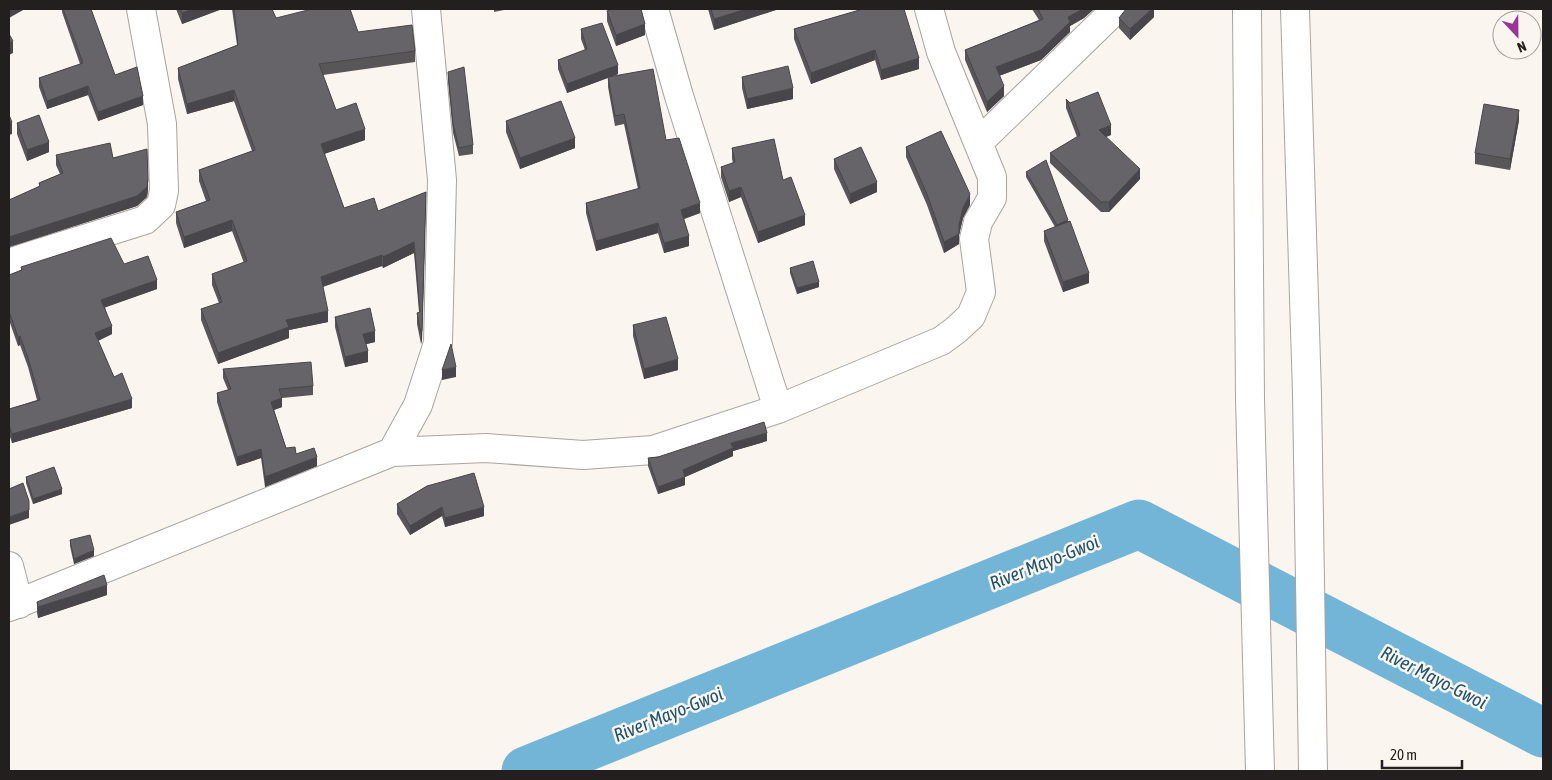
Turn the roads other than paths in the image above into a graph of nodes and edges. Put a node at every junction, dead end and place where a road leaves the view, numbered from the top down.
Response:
1 (141, 9) edge
2 (426, 9) edge
3 (654, 9) edge
4 (929, 9) edge
5 (1114, 9) edge
6 (1247, 9) edge
7 (1295, 9) edge
8 (978, 143) junction
9 (9, 263) edge
10 (778, 409) junction
11 (392, 452) junction
12 (9, 566) edge
13 (14, 606) edge
14 (1260, 771) edge
15 (1313, 771) edge

1 - 9 street
2 - 11 street
3 - 10 street
4 - 8 street
5 - 8 street
6 - 14 street
7 - 15 street
8 - 10 street
10 - 11 street
11 - 13 street
12 - 13 street

